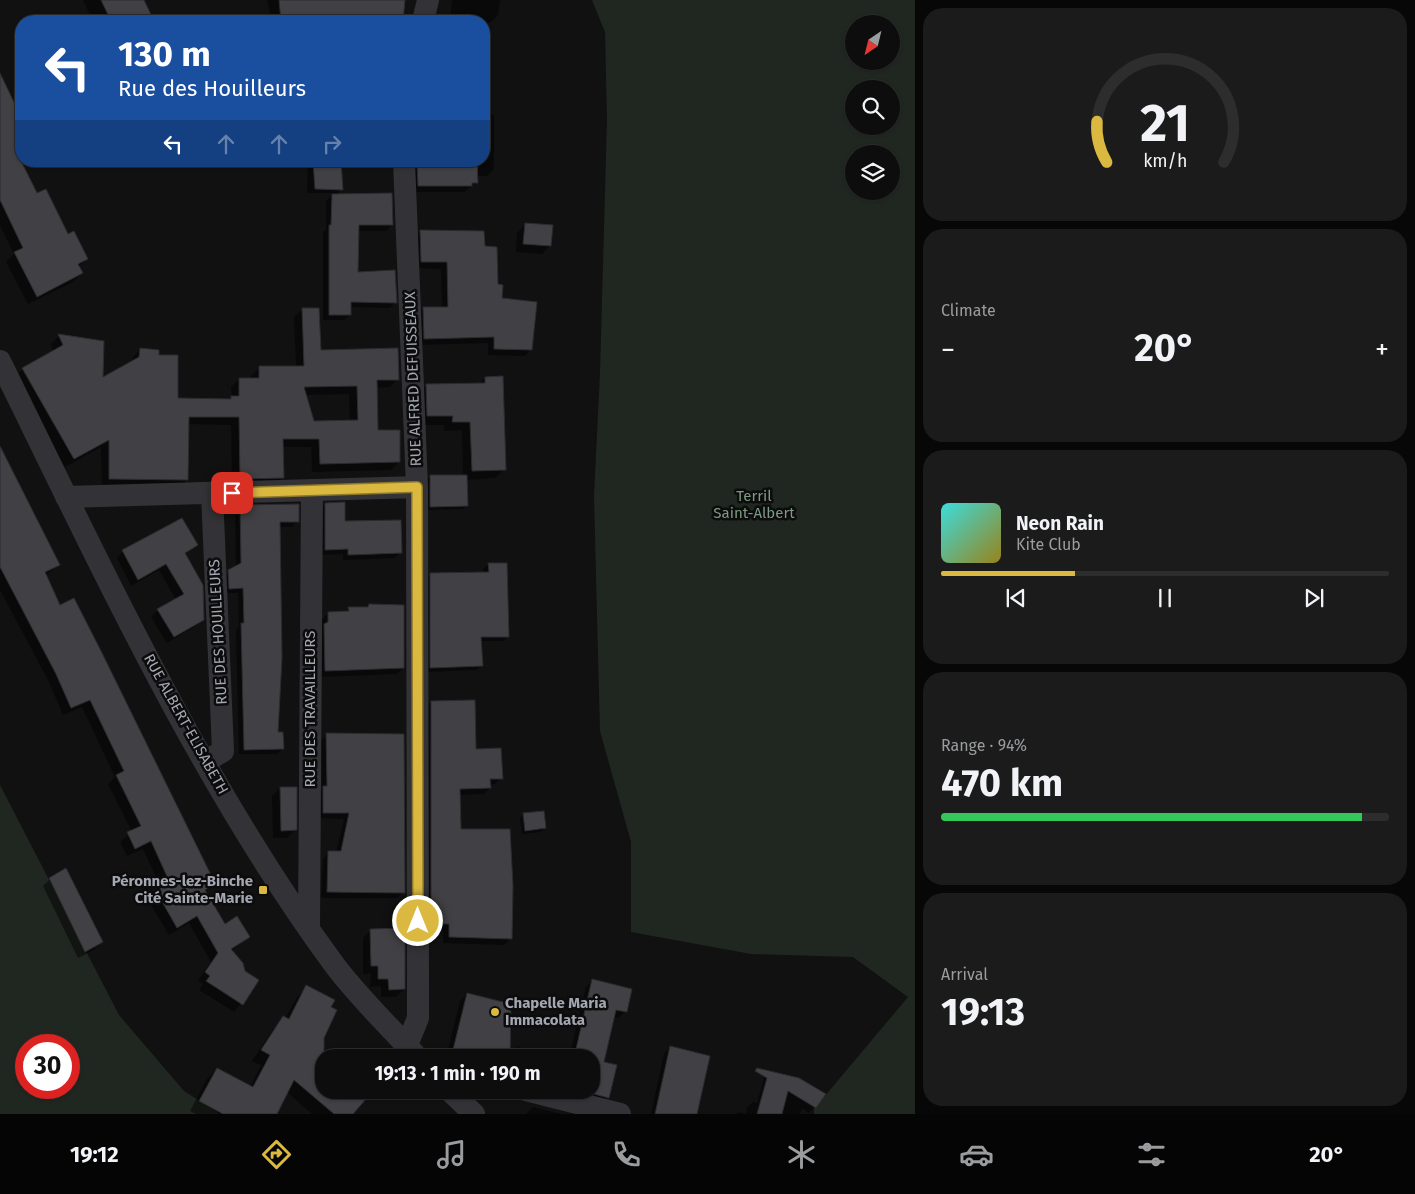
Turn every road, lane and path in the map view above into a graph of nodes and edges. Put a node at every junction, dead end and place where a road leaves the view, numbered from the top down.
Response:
1 (428, 0) edge
2 (424, 15) edge
3 (404, 167) edge
4 (0, 361) edge
5 (417, 487) junction
6 (312, 490) junction
7 (212, 493) junction
8 (66, 496) junction
9 (205, 762) junction
10 (309, 928) junction
11 (410, 1049) edge
12 (412, 1049) edge
13 (458, 1099) edge
14 (561, 1099) edge
15 (474, 1114) edge
16 (620, 1114) edge

1 - 2 street
3 - 5 street, RUE ALFRED DEFUISSEAUX
4 - 8 street, RUE ALBERT-ELISABETH
5 - 6 street
5 - 12 street, RUE ALFRED DEFUISSEAUX
6 - 7 street
6 - 10 street, RUE DES TRAVAILLEURS
7 - 8 street
7 - 9 street, RUE DES HOUILLEURS
8 - 9 street, RUE ALBERT-ELISABETH
9 - 10 street, RUE ALBERT-ELISABETH
10 - 11 street, RUE ALBERT-ELISABETH
13 - 15 street
14 - 16 street

